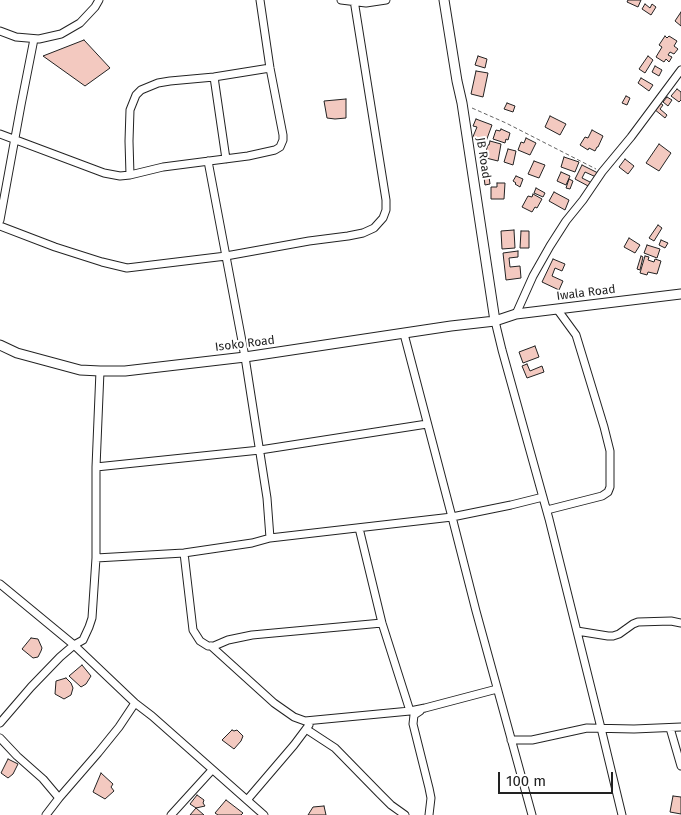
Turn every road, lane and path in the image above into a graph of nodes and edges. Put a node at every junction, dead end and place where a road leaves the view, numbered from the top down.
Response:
1 (99, 0) edge
2 (260, 0) edge
3 (341, 0) edge
4 (386, 0) edge
5 (444, 0) edge
6 (354, 1) edge
7 (0, 31) edge
8 (34, 39) junction
9 (270, 68) junction
10 (681, 70) edge
11 (214, 77) junction
12 (462, 104) junction
13 (0, 134) edge
14 (15, 140) junction
15 (226, 159) junction
16 (208, 161) junction
17 (602, 172) junction
18 (130, 175) junction
19 (0, 220) edge
20 (0, 226) edge
21 (226, 256) junction
22 (681, 294) edge
23 (557, 309) junction
24 (516, 314) junction
25 (495, 321) junction
26 (404, 334) junction
27 (0, 345) edge
28 (245, 357) junction
29 (100, 371) junction
30 (427, 424) junction
31 (260, 450) junction
32 (96, 467) junction
33 (542, 497) junction
34 (547, 510) junction
35 (452, 517) junction
36 (359, 528) junction
37 (270, 538) junction
38 (184, 552) junction
39 (96, 558) junction
40 (0, 584) edge
41 (382, 623) junction
42 (681, 623) edge
43 (577, 631) junction
44 (74, 645) junction
45 (211, 646) junction
46 (497, 689) junction
47 (134, 703) junction
48 (0, 708) edge
49 (425, 708) junction
50 (410, 711) junction
51 (8, 714) junction
52 (312, 721) junction
53 (0, 723) edge
54 (681, 727) edge
55 (601, 728) junction
56 (670, 728) junction
57 (306, 729) junction
58 (0, 738) edge
59 (511, 740) junction
60 (681, 766) edge
61 (212, 770) junction
62 (59, 798) junction
63 (247, 800) junction
64 (46, 815) edge
65 (171, 815) edge
66 (264, 815) edge
67 (405, 815) edge
68 (429, 815) edge
69 (532, 815) edge
70 (622, 815) edge

1 - 8 street
2 - 9 street
3 - 6 street
4 - 6 street
5 - 12 street, JB Road
6 - 21 street
7 - 8 street
8 - 14 street
9 - 11 street
9 - 15 street
10 - 17 street
11 - 15 street
11 - 18 street
12 - 17 path
12 - 25 street, JB Road
13 - 14 street
14 - 18 street
14 - 19 street
15 - 16 street
16 - 18 street
16 - 21 street
17 - 24 street
20 - 21 street
21 - 28 street
22 - 23 street, Iwala Road
23 - 24 street, Iwala Road
23 - 34 street
24 - 25 street, Iwala Road
25 - 26 street, Isoko Road
25 - 33 street
26 - 28 street, Isoko Road
26 - 30 street
27 - 29 street, Isoko Road
28 - 29 street, Isoko Road
28 - 31 street
29 - 32 street
30 - 31 street
30 - 35 street
31 - 32 street
31 - 37 street
32 - 39 street
33 - 34 street
33 - 35 street
34 - 43 street
35 - 36 street
35 - 46 street
36 - 37 street
36 - 41 street
37 - 38 street
38 - 39 street
38 - 45 street
39 - 44 street
40 - 44 street
41 - 45 street
41 - 50 street
42 - 43 street
43 - 55 street
44 - 47 street
44 - 51 street
45 - 52 street
46 - 49 street
46 - 59 street
47 - 61 street
47 - 62 street
48 - 51 street
49 - 50 street
49 - 68 street
50 - 52 street
51 - 53 street
52 - 57 street
54 - 56 street
55 - 56 street
55 - 59 street
55 - 70 street
56 - 60 street
57 - 63 street
57 - 67 street
58 - 62 street
59 - 69 street
61 - 63 street
61 - 65 street
62 - 64 street
63 - 66 street

